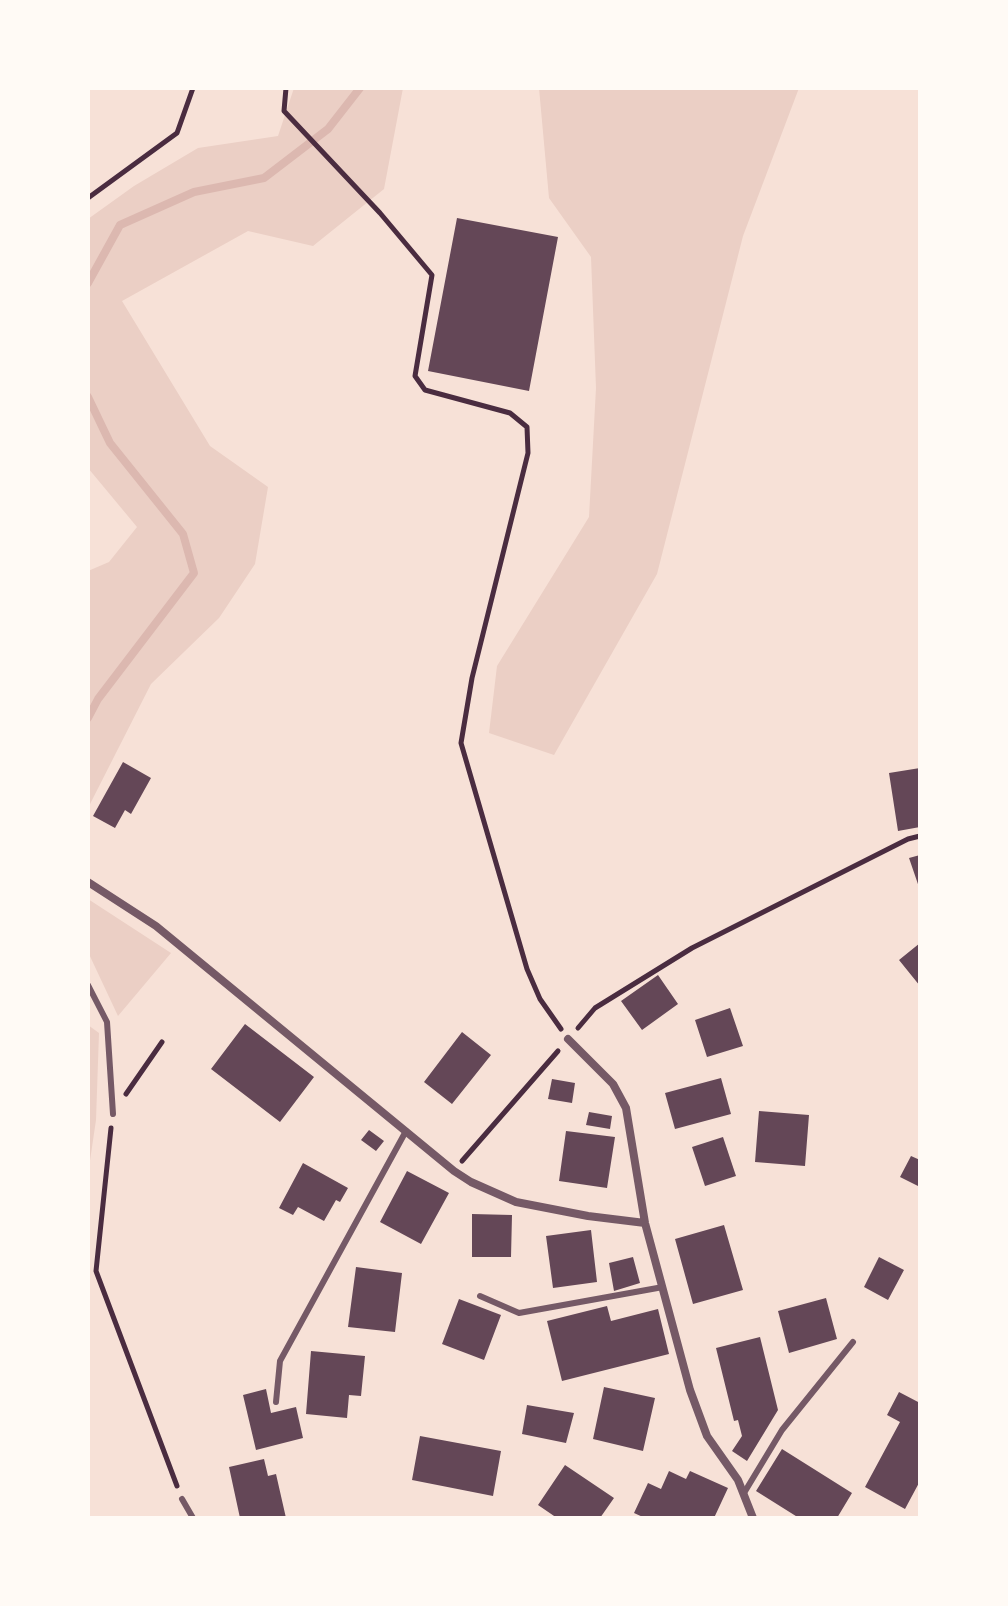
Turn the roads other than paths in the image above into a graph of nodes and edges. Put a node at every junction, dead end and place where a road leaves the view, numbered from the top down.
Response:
1 (88, 882) edge
2 (88, 985) edge
3 (568, 1039) road end
4 (113, 1114) road end
5 (406, 1130) junction
6 (645, 1223) junction
7 (663, 1287) junction
8 (480, 1296) dead end
9 (853, 1342) dead end
10 (276, 1402) dead end
11 (744, 1493) junction
12 (182, 1499) road end
13 (193, 1518) edge
14 (753, 1518) edge

1 - 5 street
2 - 4 lane
3 - 6 street
5 - 6 street
5 - 10 lane
6 - 7 street
7 - 8 lane
7 - 11 street
9 - 11 lane
11 - 14 street
12 - 13 lane

